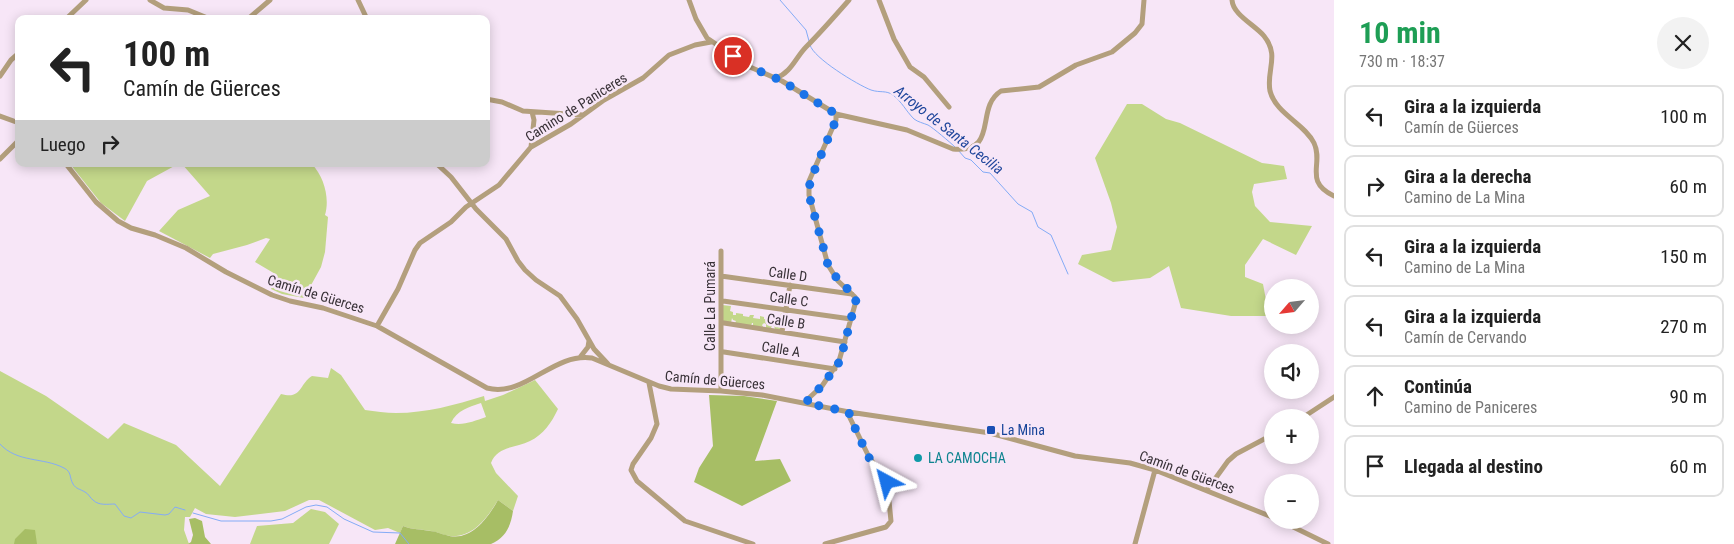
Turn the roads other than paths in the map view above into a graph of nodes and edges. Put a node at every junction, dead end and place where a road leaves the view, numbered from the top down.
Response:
1 (86, 0) edge
2 (150, 0) edge
3 (270, 0) edge
4 (358, 0) edge
5 (690, 0) edge
6 (849, 0) edge
7 (880, 0) edge
8 (1144, 0) edge
9 (1232, 0) edge
10 (70, 15) edge
11 (200, 15) edge
12 (253, 15) edge
13 (365, 15) edge
14 (711, 42) junction
15 (15, 56) edge
16 (0, 76) edge
17 (776, 78) junction
18 (490, 99) edge
19 (949, 107) dead end
20 (532, 112) junction
21 (836, 114) junction
22 (583, 115) junction
23 (0, 116) edge
24 (15, 122) edge
25 (15, 144) edge
26 (530, 147) junction
27 (0, 159) edge
28 (68, 167) edge
29 (440, 167) edge
30 (1334, 196) edge
31 (472, 204) junction
32 (721, 251) dead end
33 (721, 276) junction
34 (790, 285) junction
35 (853, 294) junction
36 (723, 300) dead end
37 (786, 310) junction
38 (851, 319) junction
39 (724, 323) dead end
40 (377, 326) junction
41 (782, 332) junction
42 (589, 340) junction
43 (845, 342) junction
44 (724, 352) dead end
45 (581, 356) junction
46 (608, 364) junction
47 (835, 369) junction
48 (649, 383) junction
49 (721, 391) junction
50 (1334, 397) edge
51 (806, 403) junction
52 (1316, 409) edge
53 (849, 412) junction
54 (1264, 439) edge
55 (1155, 470) junction
56 (1207, 490) junction
57 (1264, 514) edge
58 (1297, 529) edge
59 (752, 544) edge
60 (826, 544) edge
61 (1135, 544) edge
62 (1328, 544) edge

1 - 10 street
2 - 11 street
3 - 12 street
4 - 13 street
5 - 14 street
6 - 17 street
7 - 19 street
8 - 21 street
9 - 30 street
14 - 17 street
14 - 22 street, Camino de Paniceres
15 - 16 street
17 - 21 street
18 - 20 street
20 - 22 street
20 - 26 street
21 - 35 street
22 - 26 street, Camino de Paniceres
23 - 24 street
25 - 27 street
26 - 31 street, Camino de Paniceres
28 - 40 street, Camín de Güerces
29 - 31 street
31 - 40 street, Camino de Paniceres
31 - 42 street
32 - 33 street, Calle La Pumará
33 - 34 street, Calle D
33 - 49 street, Calle La Pumará
34 - 35 street, Calle D
34 - 37 street
35 - 38 street
36 - 37 street, Calle C
37 - 38 street, Calle C
37 - 41 street
38 - 43 street
39 - 41 street, Calle B
40 - 45 street, Camín de Güerces
41 - 43 street, Calle B
42 - 45 street
42 - 46 street
43 - 47 street
44 - 47 street, Calle A
45 - 46 street, Camín de Güerces
46 - 48 street, Camín de Güerces
47 - 51 street
48 - 49 street, Camín de Güerces
48 - 59 street
49 - 51 street, Camín de Güerces
50 - 52 street
51 - 53 street, Camín de Güerces
53 - 55 street, Camín de Güerces
53 - 60 street
54 - 56 street
55 - 56 street, Camín de Güerces
55 - 61 street
56 - 57 street, Camín de Güerces
58 - 62 street

